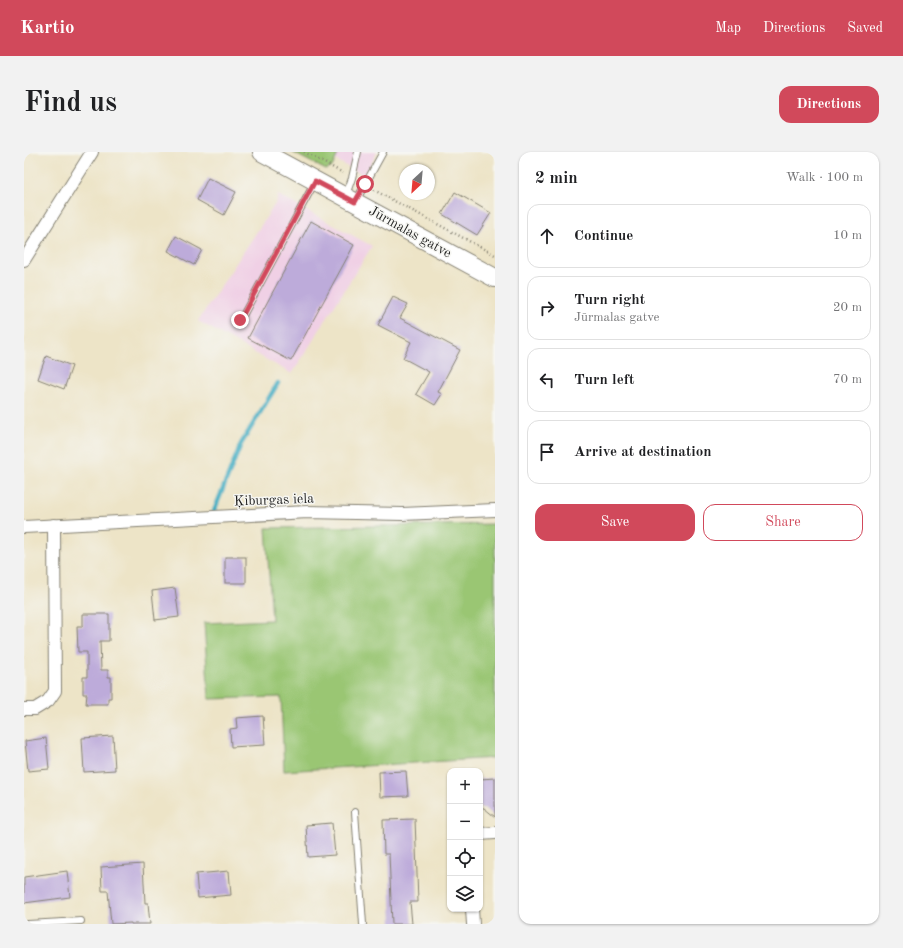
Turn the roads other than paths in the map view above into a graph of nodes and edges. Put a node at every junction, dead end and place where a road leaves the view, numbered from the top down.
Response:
1 (92, 152) edge
2 (262, 152) edge
3 (358, 152) edge
4 (383, 152) edge
5 (315, 181) junction
6 (351, 200) junction
7 (24, 260) edge
8 (495, 278) edge
9 (240, 320) dead end
10 (495, 510) edge
11 (54, 526) junction
12 (24, 527) edge
13 (24, 709) edge
14 (355, 812) dead end
15 (495, 833) edge
16 (483, 834) edge
17 (472, 912) edge
18 (81, 921) dead end
19 (28, 924) edge
20 (363, 924) edge
21 (473, 924) edge

1 - 7 street
2 - 5 main road, Jūrmalas gatve
3 - 6 lane
4 - 6 lane
5 - 6 main road, Jūrmalas gatve
5 - 9 lane
6 - 8 main road, Jūrmalas gatve
10 - 11 street, Ķiburgas iela
11 - 12 street, Ķiburgas iela
11 - 13 street
14 - 20 lane
15 - 16 street
17 - 21 street
18 - 19 lane

